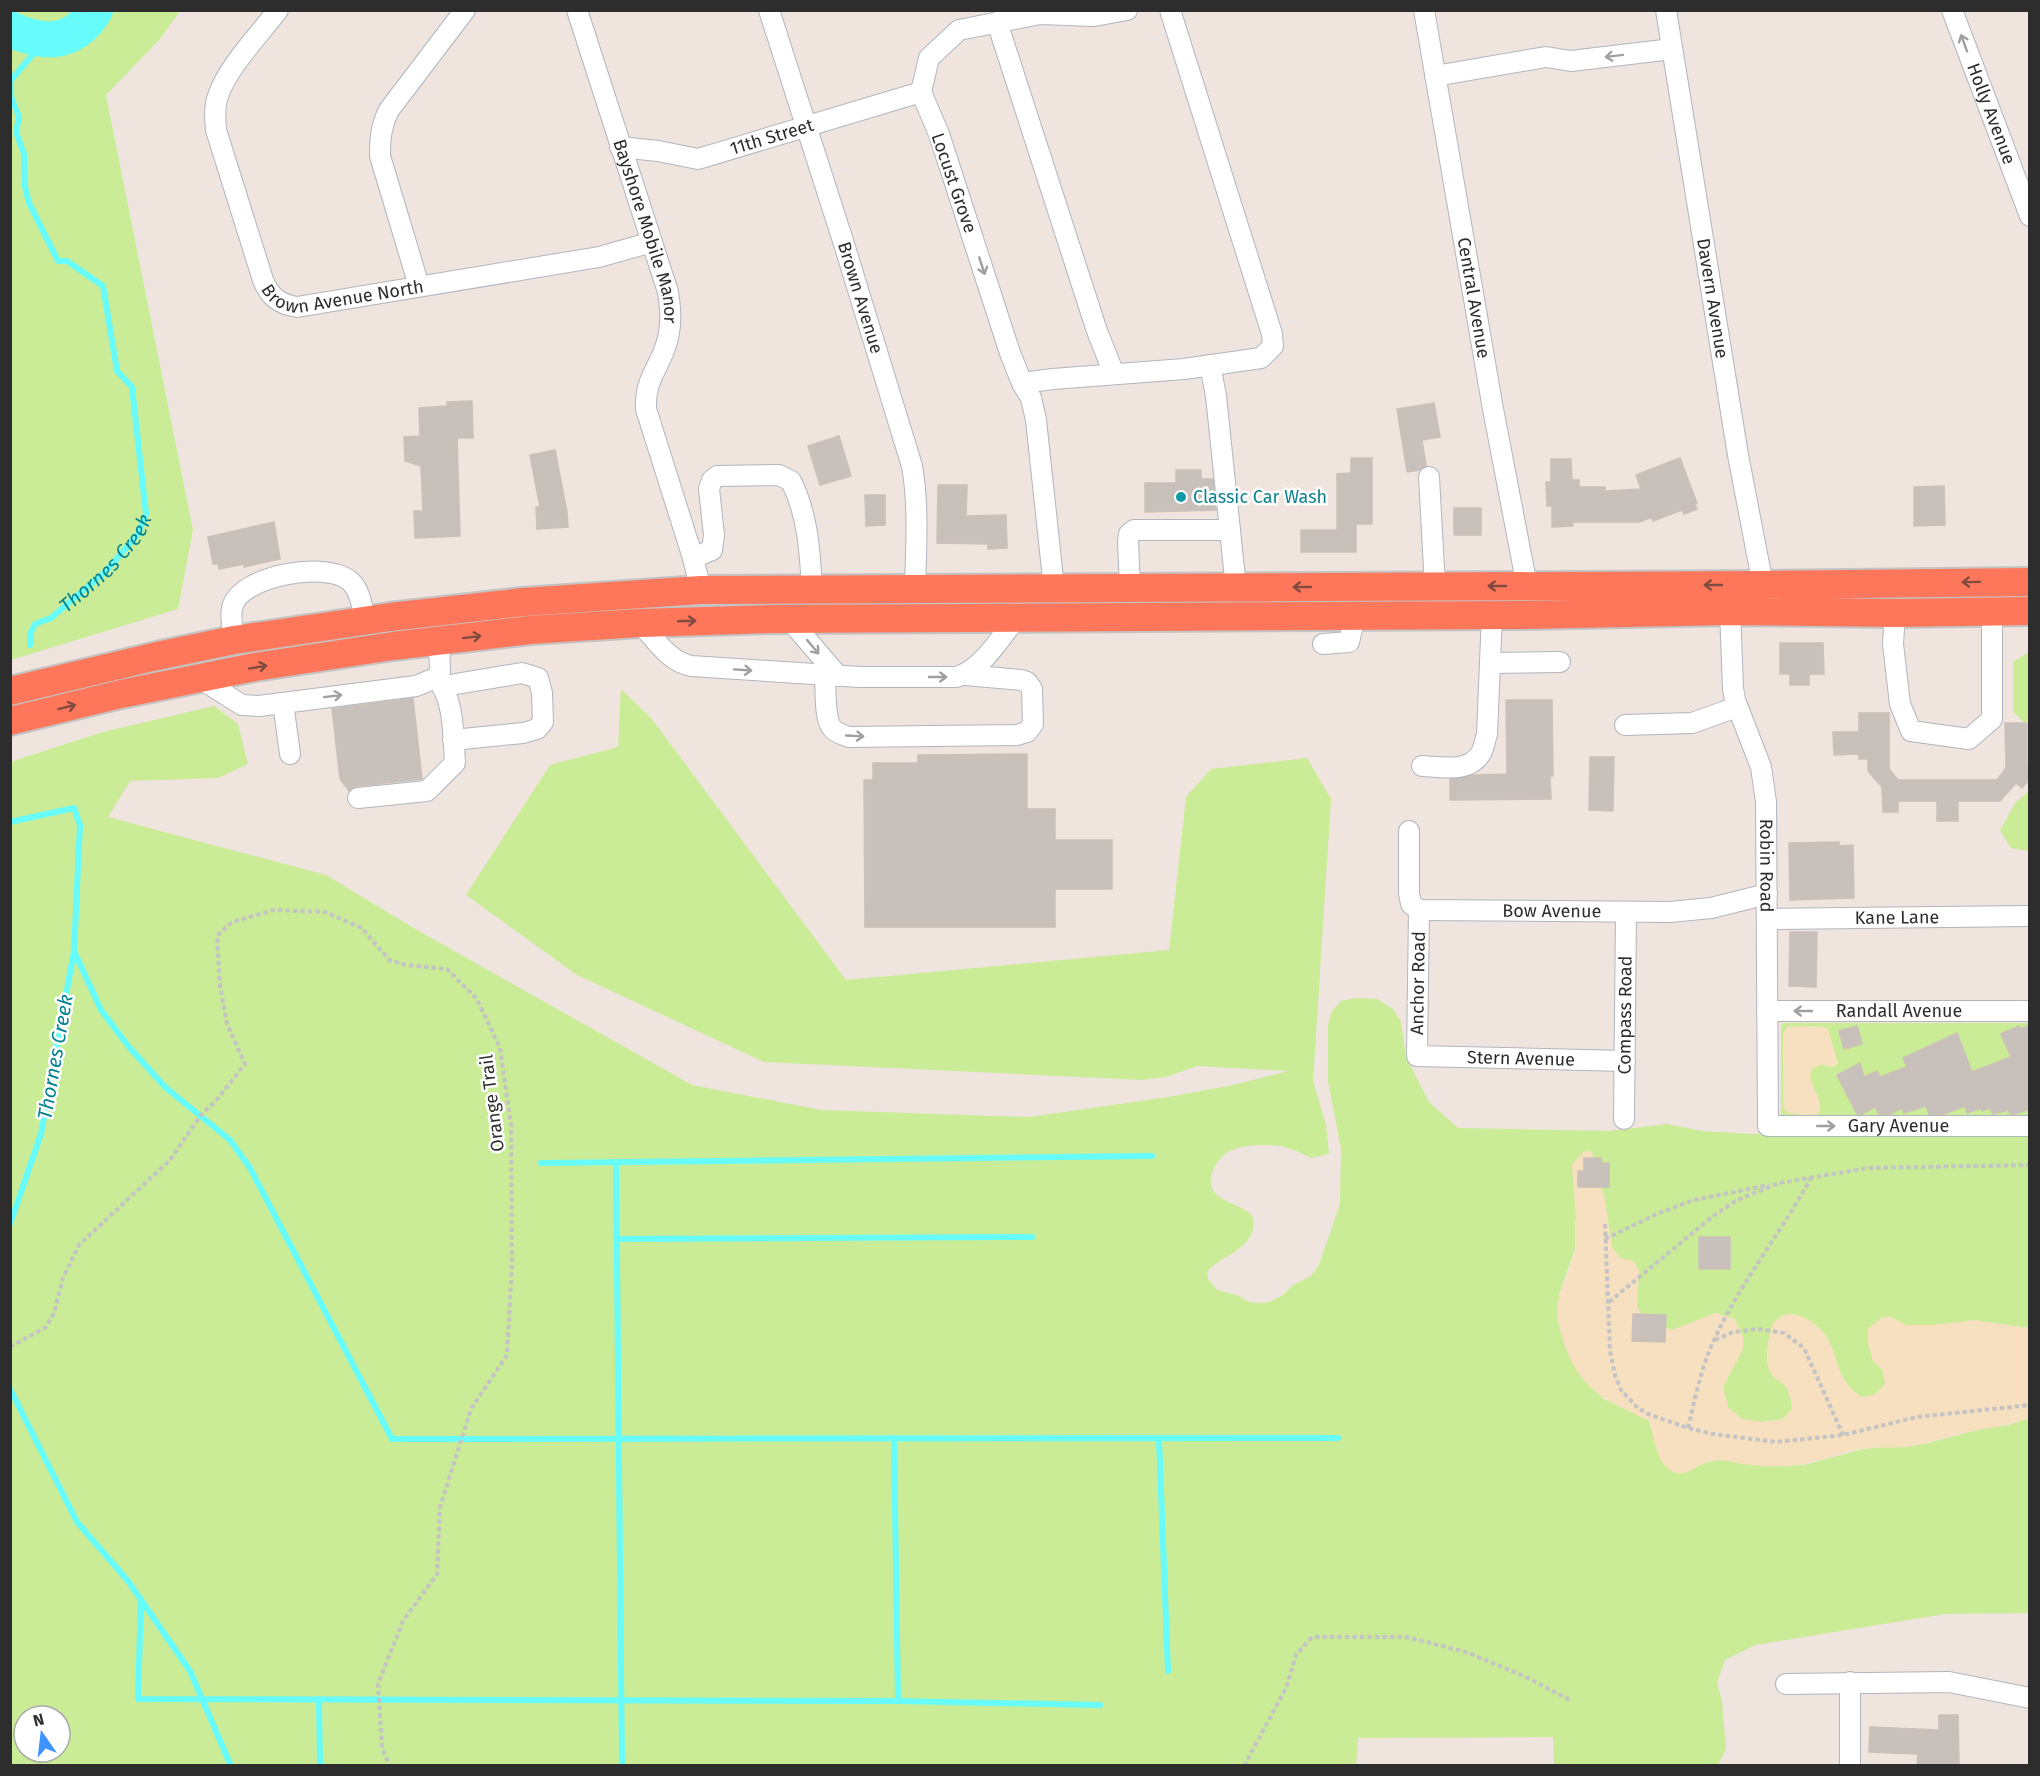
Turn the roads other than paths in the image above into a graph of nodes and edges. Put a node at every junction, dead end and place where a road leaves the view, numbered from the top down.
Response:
1 (278, 10) edge
2 (465, 10) edge
3 (577, 10) edge
4 (769, 10) edge
5 (1127, 10) edge
6 (1170, 10) edge
7 (1424, 10) edge
8 (1666, 10) edge
9 (1952, 10) edge
10 (1040, 12) edge
11 (997, 22) junction
12 (1672, 49) junction
13 (1435, 76) junction
14 (921, 92) junction
15 (806, 127) junction
16 (620, 147) junction
17 (2030, 216) edge
18 (652, 242) junction
19 (419, 286) junction
20 (1210, 366) junction
21 (1114, 374) junction
22 (1022, 383) junction
23 (1429, 477) dead end
24 (1230, 530) junction
25 (693, 558) junction
26 (2030, 582) edge
27 (1763, 585) junction
28 (1527, 586) junction
29 (1435, 587) junction
30 (1054, 588) junction
31 (1130, 588) junction
32 (1236, 588) junction
33 (812, 589) junction
34 (915, 589) junction
35 (701, 590) junction
36 (1730, 610) junction
37 (1992, 611) junction
38 (2030, 611) edge
39 (1895, 612) junction
40 (1492, 615) junction
41 (1355, 616) junction
42 (1017, 617) junction
43 (789, 619) junction
44 (365, 621) junction
45 (640, 623) junction
46 (234, 640) junction
47 (439, 641) junction
48 (1323, 644) dead end
49 (1560, 662) dead end
50 (1491, 663) junction
51 (966, 675) junction
52 (832, 676) junction
53 (199, 678) junction
54 (440, 682) junction
55 (10, 691) edge
56 (283, 703) junction
57 (1737, 707) junction
58 (10, 721) edge
59 (1625, 725) dead end
60 (453, 740) junction
61 (290, 754) dead end
62 (1422, 766) dead end
63 (358, 798) dead end
64 (1410, 831) dead end
65 (1767, 894) junction
66 (1419, 910) junction
67 (1626, 912) junction
68 (2030, 916) edge
69 (1767, 919) junction
70 (1767, 1011) junction
71 (2030, 1011) edge
72 (1417, 1056) joint
73 (1625, 1061) junction
74 (1624, 1119) dead end
75 (1768, 1126) joint
76 (2030, 1126) edge
77 (1850, 1682) junction
78 (1786, 1684) dead end
79 (2030, 1698) edge
80 (1850, 1766) edge

1 - 19 street, Brown Avenue North
2 - 19 street
3 - 16 street, Bayshore Mobile Manor
4 - 15 street, Brown Avenue
5 - 10 street
6 - 20 street
7 - 13 street, Central Avenue
8 - 12 street, Davern Avenue
17 -> 9 street, Holly Avenue
10 - 11 street
11 - 14 street
11 - 21 street
12 -> 13 street
12 - 27 street, Davern Avenue
13 - 28 street, Central Avenue
14 - 15 street, 11th Street
14 -> 22 street, Locust Grove
15 - 16 street, 11th Street
15 - 34 street, Brown Avenue
16 - 18 street, Bayshore Mobile Manor
18 - 19 street, Brown Avenue North
18 - 25 street, Bayshore Mobile Manor
20 - 21 street
20 - 24 street
21 - 22 street
22 - 30 street, Locust Grove
23 - 29 street
24 - 31 street
24 - 32 street
25 - 33 street
25 - 35 street, Bayshore Mobile Manor
26 -> 27 highway
27 -> 28 highway
28 -> 29 highway
29 -> 32 highway
30 - 31 highway
30 - 34 highway
31 - 32 highway
33 - 34 highway
33 - 35 highway
35 - 44 highway
36 - 39 highway
36 - 40 highway
36 - 57 street, Robin Road
37 - 38 highway
37 - 39 highway
37 - 39 street
40 - 41 highway
40 - 50 street
41 - 42 highway
41 - 48 street
42 - 43 highway
42 - 51 street
45 -> 43 highway
43 -> 52 street
44 - 46 highway
44 - 46 street
47 -> 45 highway
45 -> 52 street
46 - 55 highway
53 -> 47 highway
47 - 54 street
49 - 50 street
50 - 62 street
52 -> 51 street
52 -> 51 street
53 - 56 street
58 -> 53 highway
56 -> 54 street
54 - 60 street
54 - 60 street
56 - 61 street
57 - 59 street
57 - 65 street, Robin Road
60 - 63 street
64 - 66 street
65 - 67 street, Bow Avenue
65 - 69 street, Robin Road
66 - 67 street, Bow Avenue
66 - 72 street, Anchor Road
67 - 73 street, Compass Road
68 - 69 street, Kane Lane
69 - 70 street, Robin Road
71 -> 70 street, Randall Avenue
70 - 75 street, Robin Road
72 - 73 street, Stern Avenue
73 - 74 street, Compass Road
75 -> 76 street, Gary Avenue
77 - 78 street
77 - 79 street
77 - 80 street

